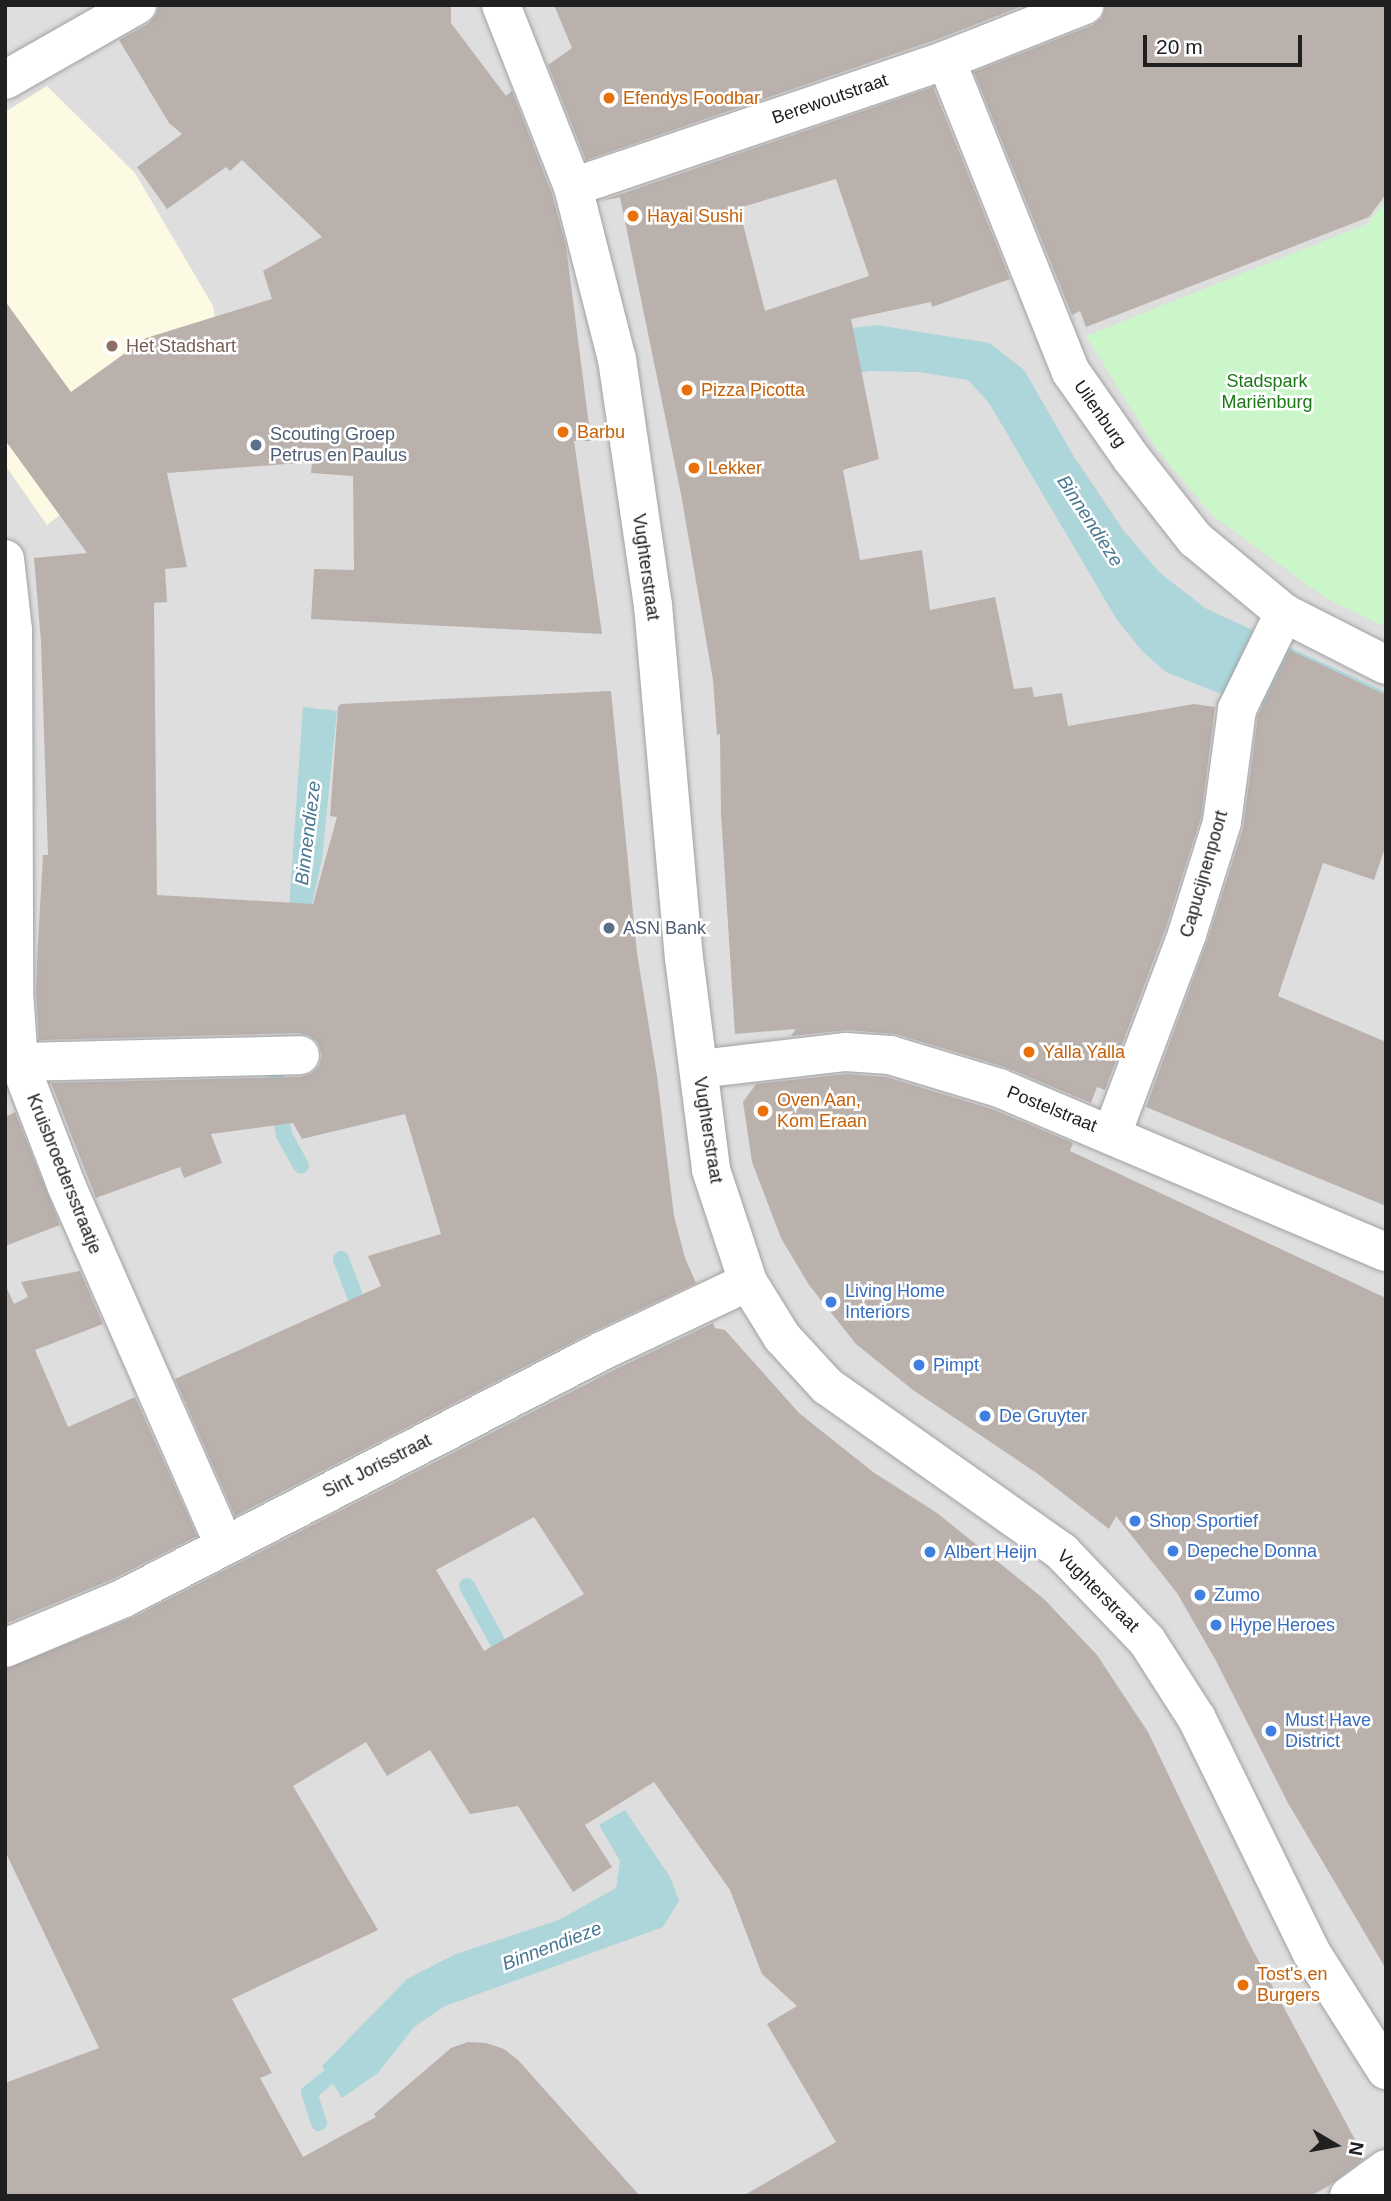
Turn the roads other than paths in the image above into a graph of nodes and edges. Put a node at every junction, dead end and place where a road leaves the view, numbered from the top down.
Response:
1 (137, 5) edge
2 (501, 5) edge
3 (1084, 5) edge
4 (946, 60) junction
5 (5, 80) edge
6 (573, 187) junction
7 (5, 559) edge
8 (1279, 623) junction
9 (1386, 664) edge
10 (300, 1055) dead end
11 (19, 1062) junction
12 (698, 1069) junction
13 (1112, 1134) junction
14 (1386, 1252) edge
15 (748, 1282) junction
16 (224, 1544) junction
17 (5, 1648) edge
18 (1386, 2070) edge
19 (1386, 2169) edge
20 (1349, 2196) edge

1 - 5 street
2 - 6 street, Vughterstraat
3 - 4 street, Berewoutstraat
4 - 6 street, Berewoutstraat
4 - 8 street, Uilenburg
6 - 12 street, Vughterstraat
7 - 11 street, Kruisbroedersstraatje
8 - 9 street, Uilenburg
8 - 13 street, Capucijnenpoort
10 - 11 street
11 - 16 street, Kruisbroedersstraatje
12 - 13 street, Postelstraat
12 - 15 street, Vughterstraat
13 - 14 street, Postelstraat
15 - 16 street, Sint Jorisstraat
15 - 18 street, Vughterstraat
16 - 17 street, Sint Jorisstraat
19 - 20 street

